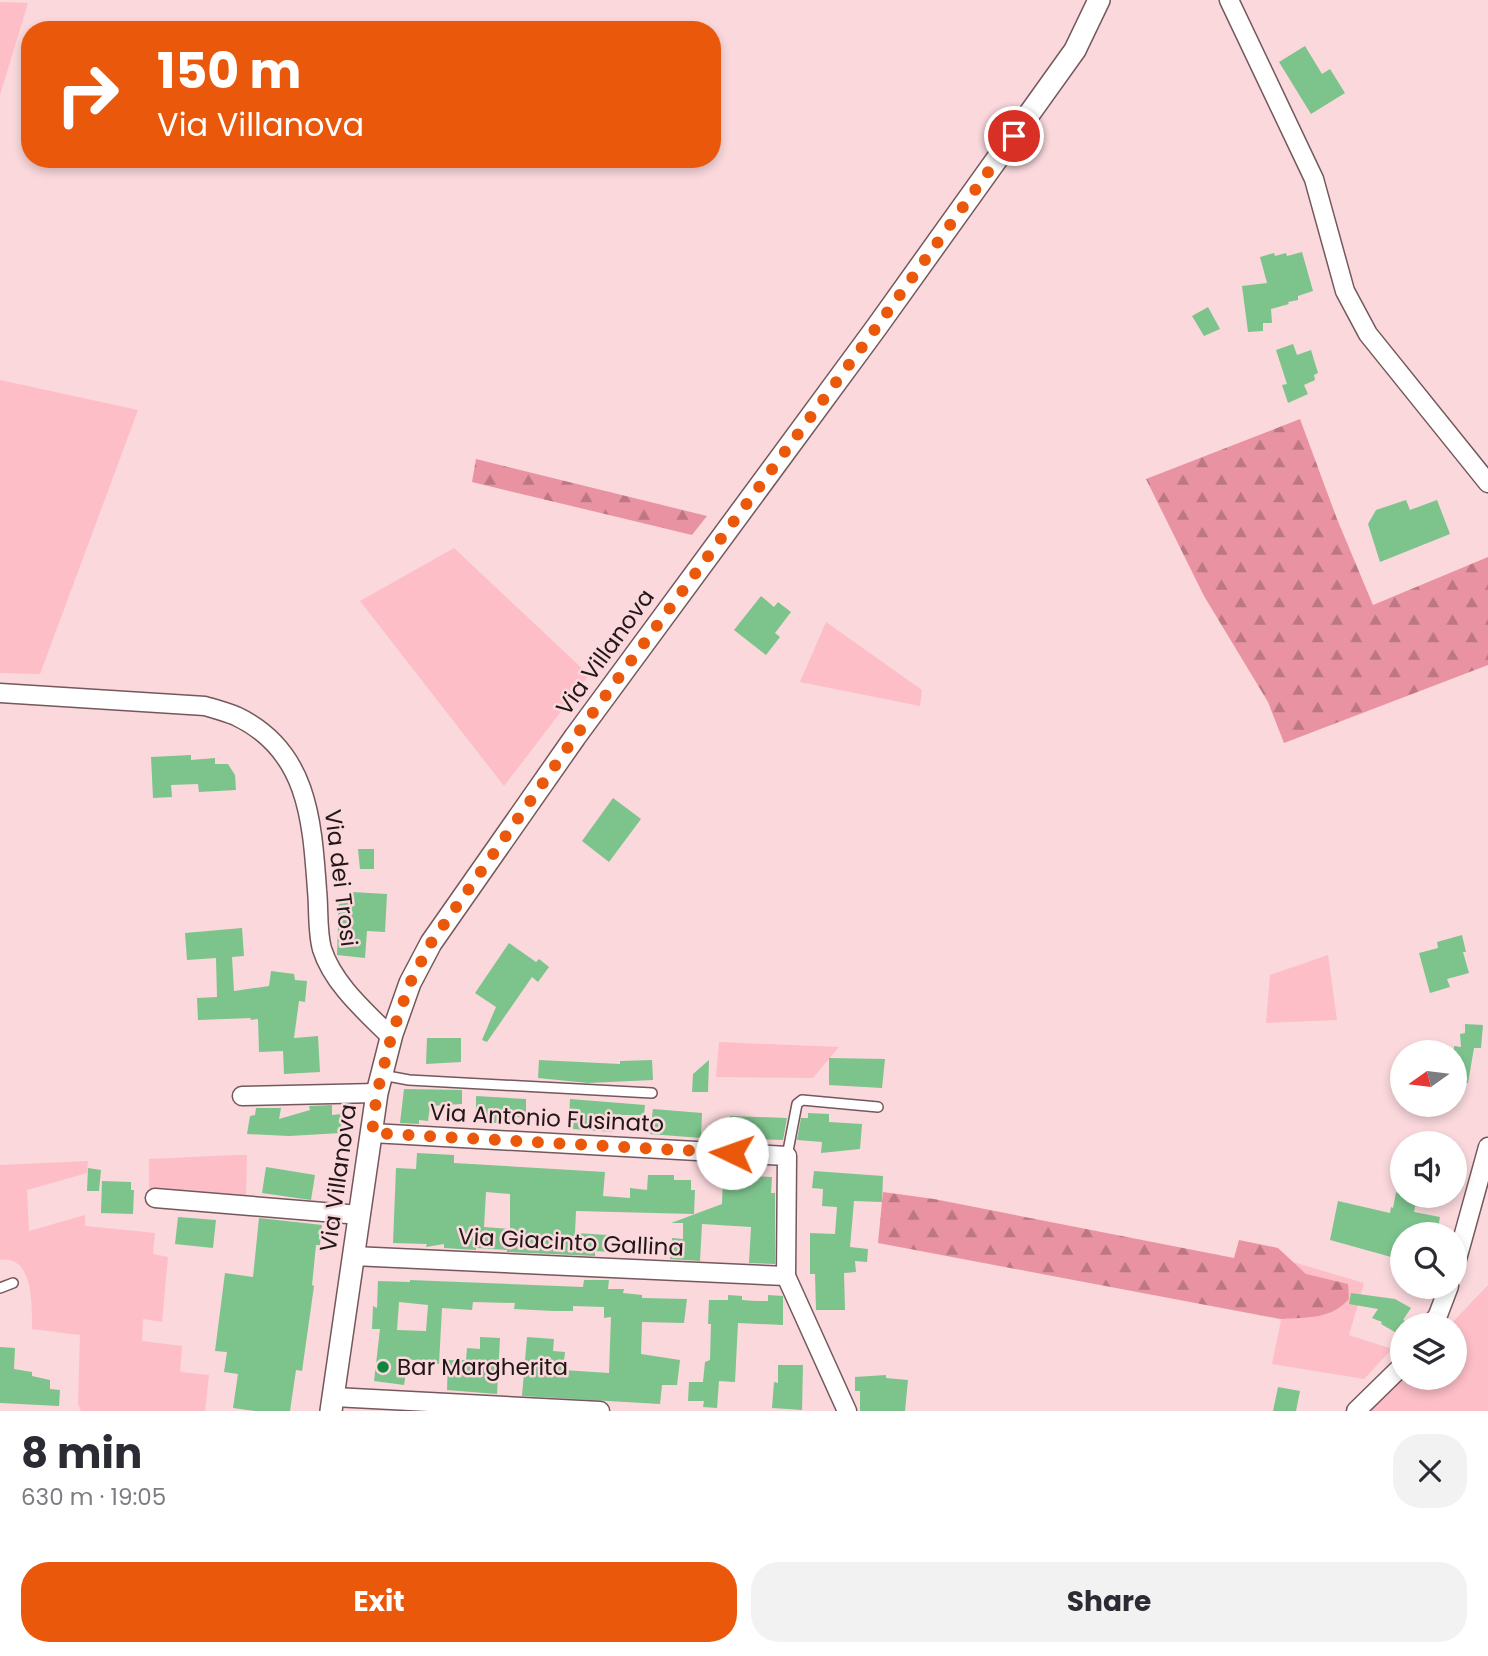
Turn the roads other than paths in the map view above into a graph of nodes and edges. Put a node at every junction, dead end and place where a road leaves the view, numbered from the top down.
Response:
1 (1099, 0) edge
2 (1229, 0) edge
3 (1488, 483) edge
4 (0, 693) edge
5 (391, 1037) junction
6 (379, 1084) junction
7 (652, 1093) dead end
8 (242, 1096) dead end
9 (878, 1107) dead end
10 (372, 1133) junction
11 (1488, 1147) edge
12 (787, 1156) junction
13 (155, 1198) dead end
14 (360, 1215) junction
15 (1467, 1223) edge
16 (353, 1256) junction
17 (786, 1276) junction
18 (13, 1283) dead end
19 (0, 1288) edge
20 (1390, 1378) edge
21 (332, 1404) edge
22 (600, 1411) edge
23 (847, 1411) edge
24 (1356, 1411) edge

1 - 5 street, Via Villanova
2 - 3 street
4 - 5 street, Via dei Trosi
5 - 6 street, Via Villanova
6 - 7 lane
6 - 8 street
6 - 10 street, Via Villanova
9 - 12 lane
10 - 12 street, Via Antonio Fusinato
10 - 14 street, Via Villanova
11 - 15 street
12 - 17 street
13 - 14 street
14 - 16 street, Via Villanova
16 - 17 street, Via Giacinto Gallina
16 - 21 street, Via Villanova
17 - 23 street
18 - 19 lane
20 - 24 street
21 - 22 street

